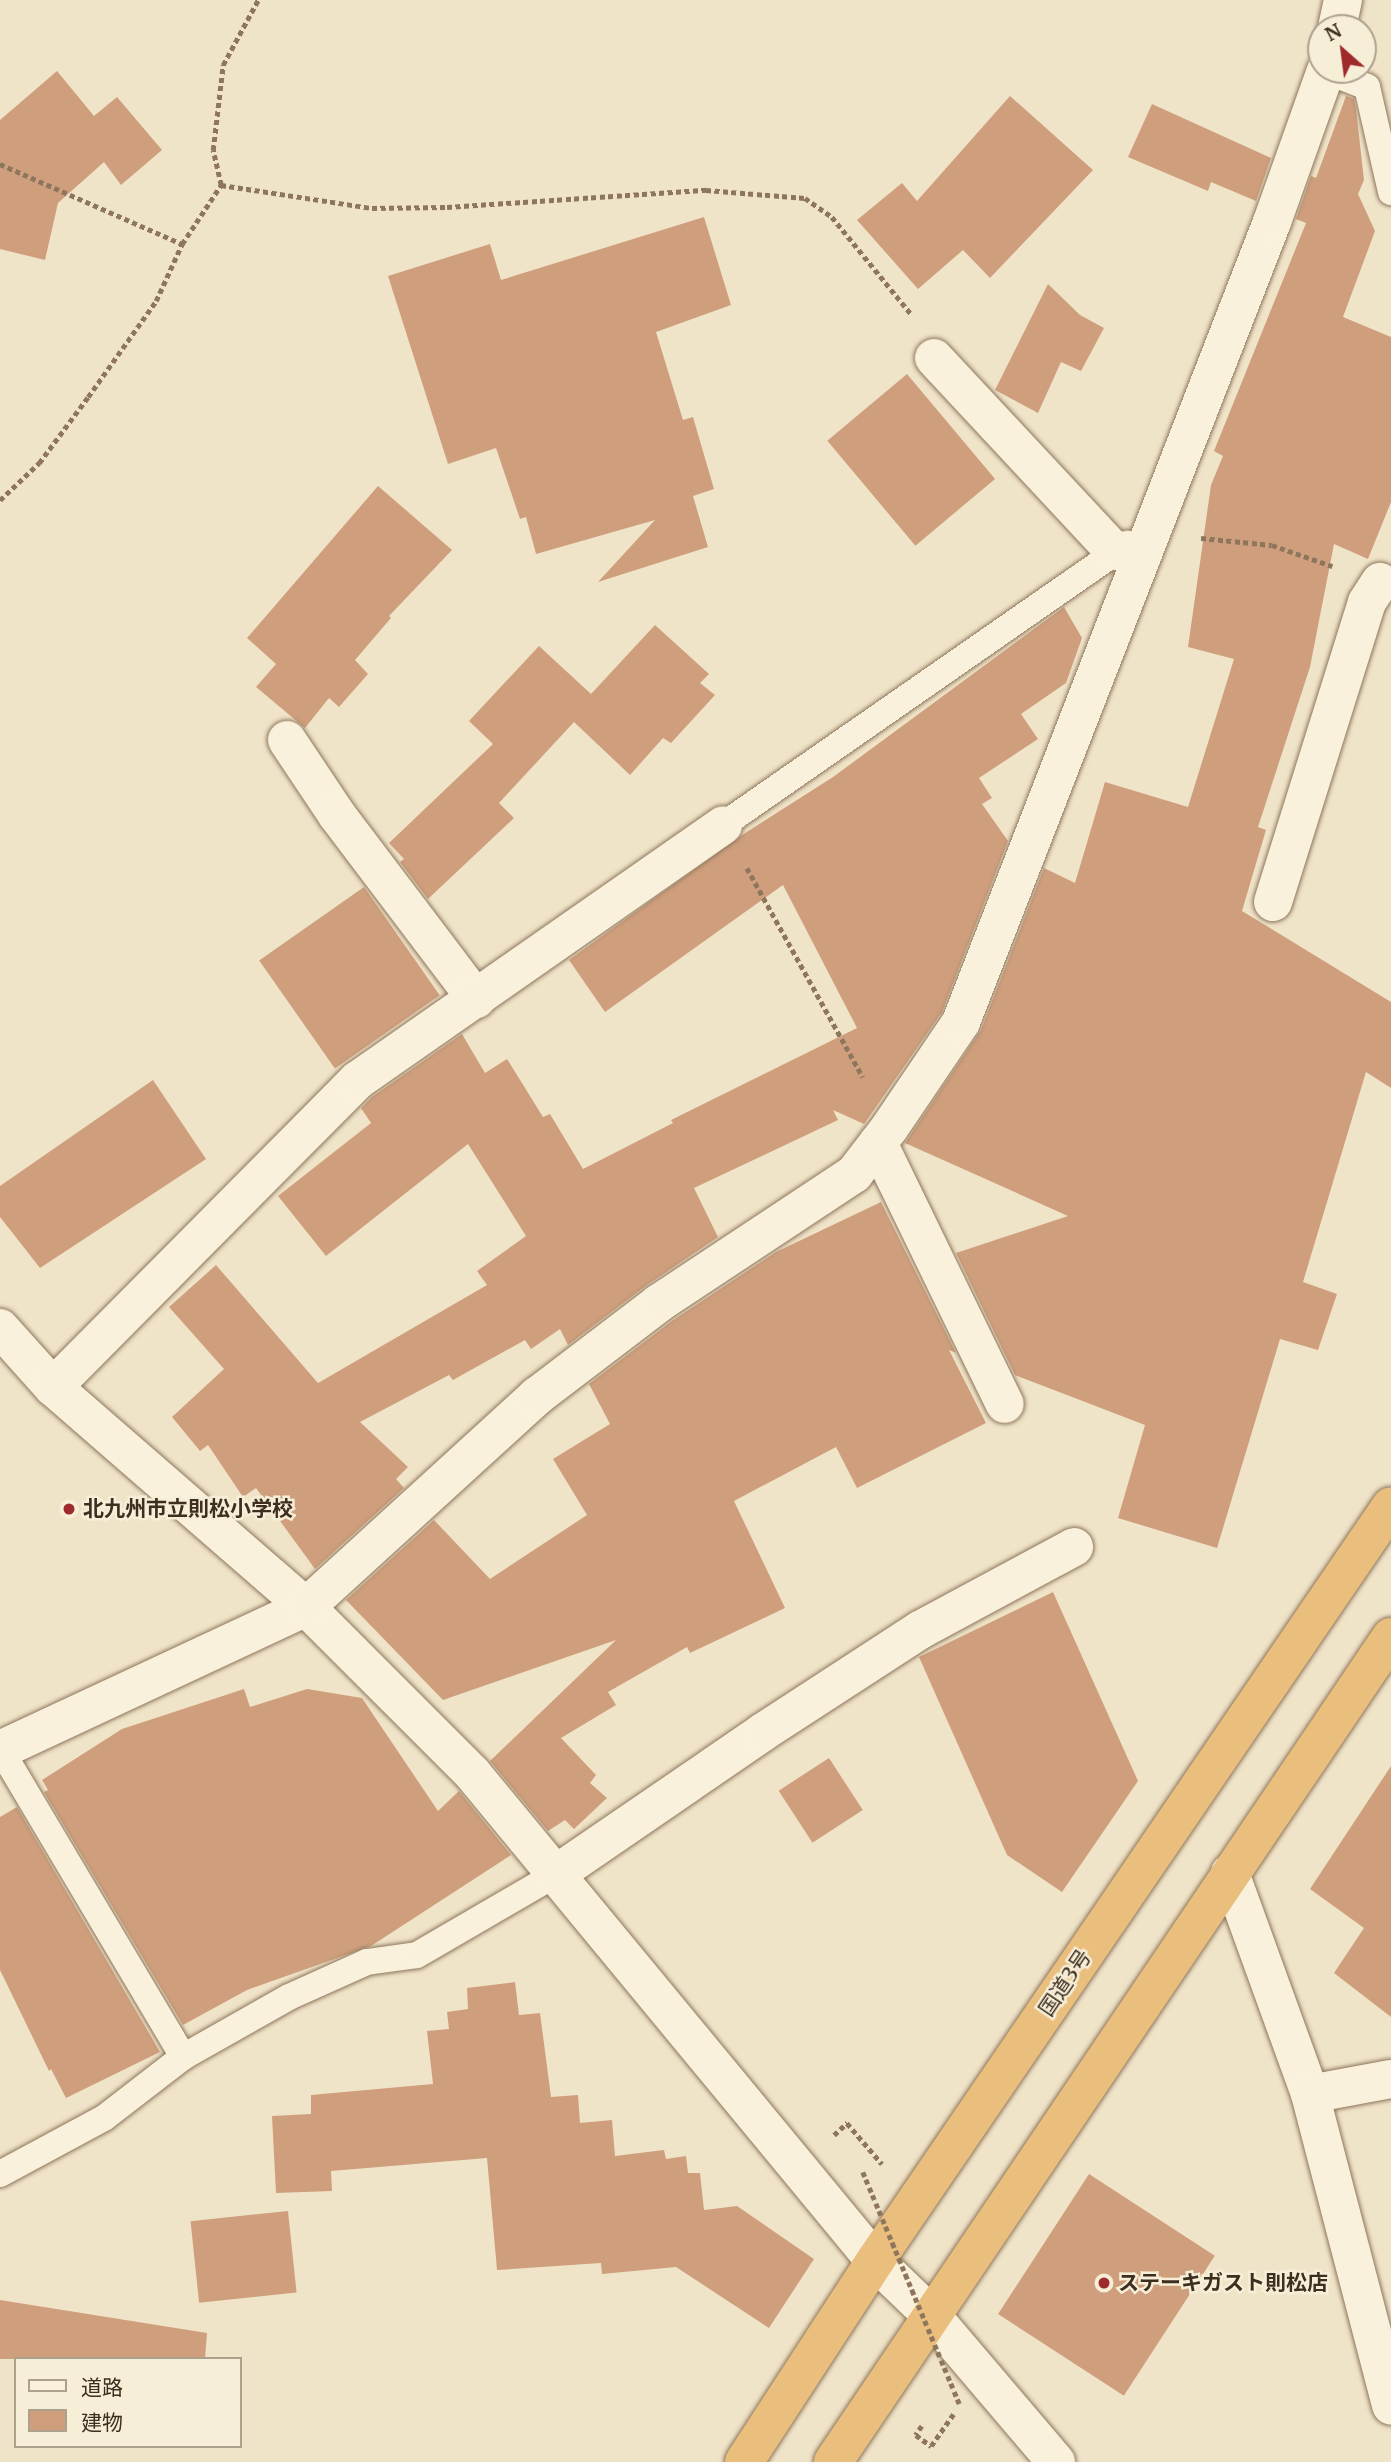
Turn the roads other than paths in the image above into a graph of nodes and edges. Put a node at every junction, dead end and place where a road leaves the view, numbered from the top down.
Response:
1 (1321, 84) edge
2 (1359, 84) edge
3 (1391, 192) edge
4 (933, 358) road end
5 (1151, 533) junction
6 (1114, 551) junction
7 (1380, 582) road end
8 (287, 740) dead end
9 (723, 825) joint
10 (1273, 902) dead end
11 (476, 999) junction
12 (884, 1135) junction
13 (0, 1328) edge
14 (52, 1387) junction
15 (1005, 1404) dead end
16 (1391, 1506) edge
17 (1074, 1547) dead end
18 (306, 1607) junction
19 (1391, 1637) edge
20 (0, 1750) edge
21 (1230, 1873) junction
22 (556, 1874) junction
23 (183, 2057) junction
24 (1391, 2079) edge
25 (1310, 2094) junction
26 (0, 2174) edge
27 (875, 2261) junction
28 (931, 2315) junction
29 (1391, 2406) edge
30 (744, 2462) edge
31 (833, 2462) edge
32 (1056, 2462) edge

1 - 5 street
2 - 3 lane
4 - 6 street
5 - 6 lane
5 - 12 street
6 - 9 lane
7 - 10 street
8 - 11 street
9 - 11 street
11 - 14 street
12 - 15 street
12 - 18 street
13 - 14 street
14 - 18 street
16 - 27 highway, 国道3号
17 - 22 street
18 - 20 street
18 - 22 street
19 - 21 highway
20 - 23 lane
21 - 25 street
21 - 28 highway
22 - 23 lane
22 - 27 street
23 - 26 lane
24 - 25 street
25 - 29 street
27 - 28 street
27 - 30 highway, 国道3号
28 - 31 highway
28 - 32 street

